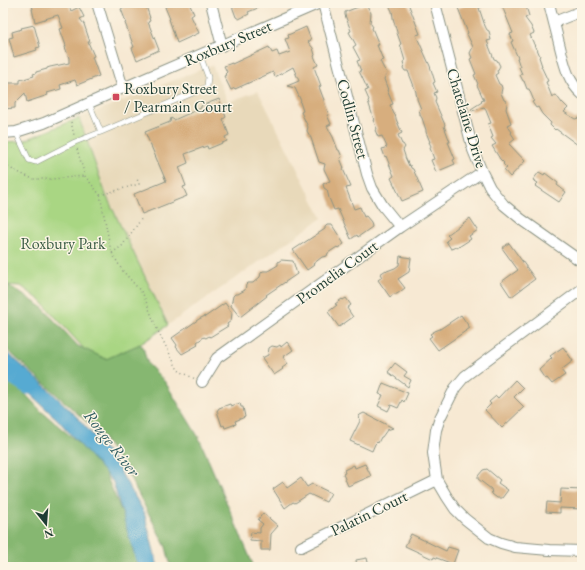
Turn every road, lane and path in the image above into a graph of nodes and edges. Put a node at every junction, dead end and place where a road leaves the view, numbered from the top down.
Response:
1 (97, 3) edge
2 (211, 3) edge
3 (321, 3) edge
4 (434, 3) edge
5 (549, 3) edge
6 (582, 10) edge
7 (554, 22) junction
8 (222, 46) junction
9 (200, 55) junction
10 (123, 88) junction
11 (582, 94) edge
12 (89, 103) junction
13 (68, 112) junction
14 (16, 132) junction
15 (101, 132) junction
16 (3, 133) edge
17 (75, 142) junction
18 (3, 161) edge
19 (482, 172) junction
20 (85, 176) junction
21 (137, 179) dead end
22 (100, 195) junction
23 (142, 218) dead end
24 (400, 227) junction
25 (112, 253) junction
26 (582, 262) edge
27 (582, 289) edge
28 (202, 382) joint
29 (437, 480) junction
30 (302, 547) dead end
31 (582, 551) edge

1 - 10 street
2 - 8 street
3 - 8 street, Roxbury Street
3 - 24 street, Codlin Street
4 - 19 street, Chatelaine Drive
5 - 7 street
6 - 7 street
7 - 11 street
8 - 9 street, Roxbury Street
9 - 10 street, Roxbury Street
9 - 15 lane
10 - 12 street, Roxbury Street
12 - 13 street, Roxbury Street
12 - 15 lane
13 - 14 street, Roxbury Street
13 - 17 path
14 - 16 street, Roxbury Street
14 - 17 lane
15 - 17 lane
17 - 20 path
18 - 20 path
19 - 24 street, Promelia Court
19 - 26 street, Chatelaine Drive
20 - 22 path
21 - 22 path
22 - 25 path
23 - 25 path
24 - 28 street, Promelia Court
25 - 28 path
27 - 29 street
29 - 30 street, Palatin Court
29 - 31 street

